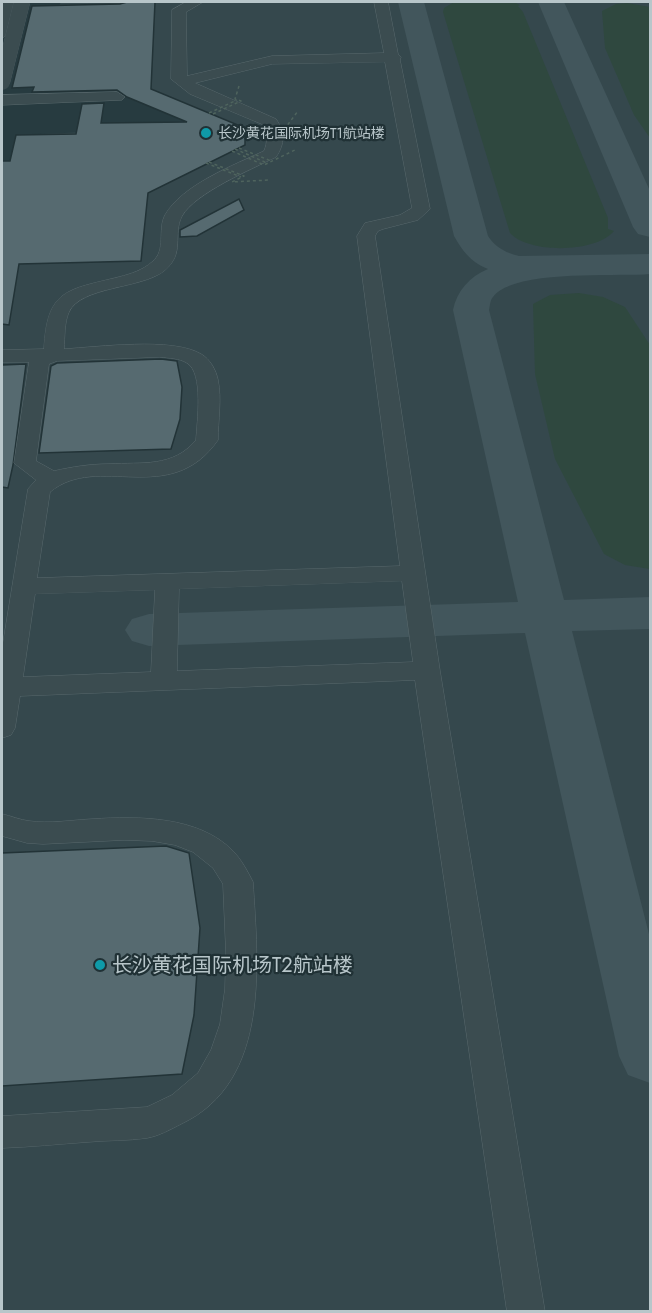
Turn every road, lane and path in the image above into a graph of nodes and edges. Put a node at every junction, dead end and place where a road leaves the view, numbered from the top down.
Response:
1 (9, 2) edge
2 (15, 2) edge
3 (22, 2) edge
4 (196, 2) edge
5 (381, 2) edge
6 (2, 34) edge
7 (394, 57) junction
8 (2, 68) edge
9 (2, 82) edge
10 (182, 82) junction
11 (239, 86) dead end
12 (117, 97) dead end
13 (237, 100) junction
14 (2, 101) edge
15 (298, 111) dead end
16 (209, 113) dead end
17 (213, 114) dead end
18 (245, 132) dead end
19 (239, 147) dead end
20 (297, 149) dead end
21 (234, 150) dead end
22 (207, 162) dead end
23 (269, 162) junction
24 (269, 180) dead end
25 (54, 355) junction
26 (2, 356) edge
27 (50, 480) junction
28 (413, 573) junction
29 (167, 581) junction
30 (23, 586) junction
31 (427, 671) junction
32 (164, 681) junction
33 (8, 687) junction
34 (2, 728) edge
35 (2, 825) edge
36 (2, 1132) edge
37 (525, 1311) edge

1 - 6 street
2 - 8 street
3 - 9 street, bridge
3 - 14 street
4 - 10 street
5 - 7 street
7 - 10 street
7 - 28 street
10 - 25 street
11 - 13 path, bridge
12 - 14 street
13 - 16 path, bridge
13 - 17 path, bridge
15 - 18 path, bridge
19 - 23 path, bridge
20 - 23 path, bridge
21 - 23 path, bridge
22 - 24 path, bridge
25 - 26 street
25 - 27 street
25 - 27 street
27 - 30 street
28 - 29 street
28 - 31 street
29 - 30 street
29 - 32 street
30 - 33 street
31 - 32 street
31 - 37 street
32 - 33 street
33 - 34 street
35 - 36 street

